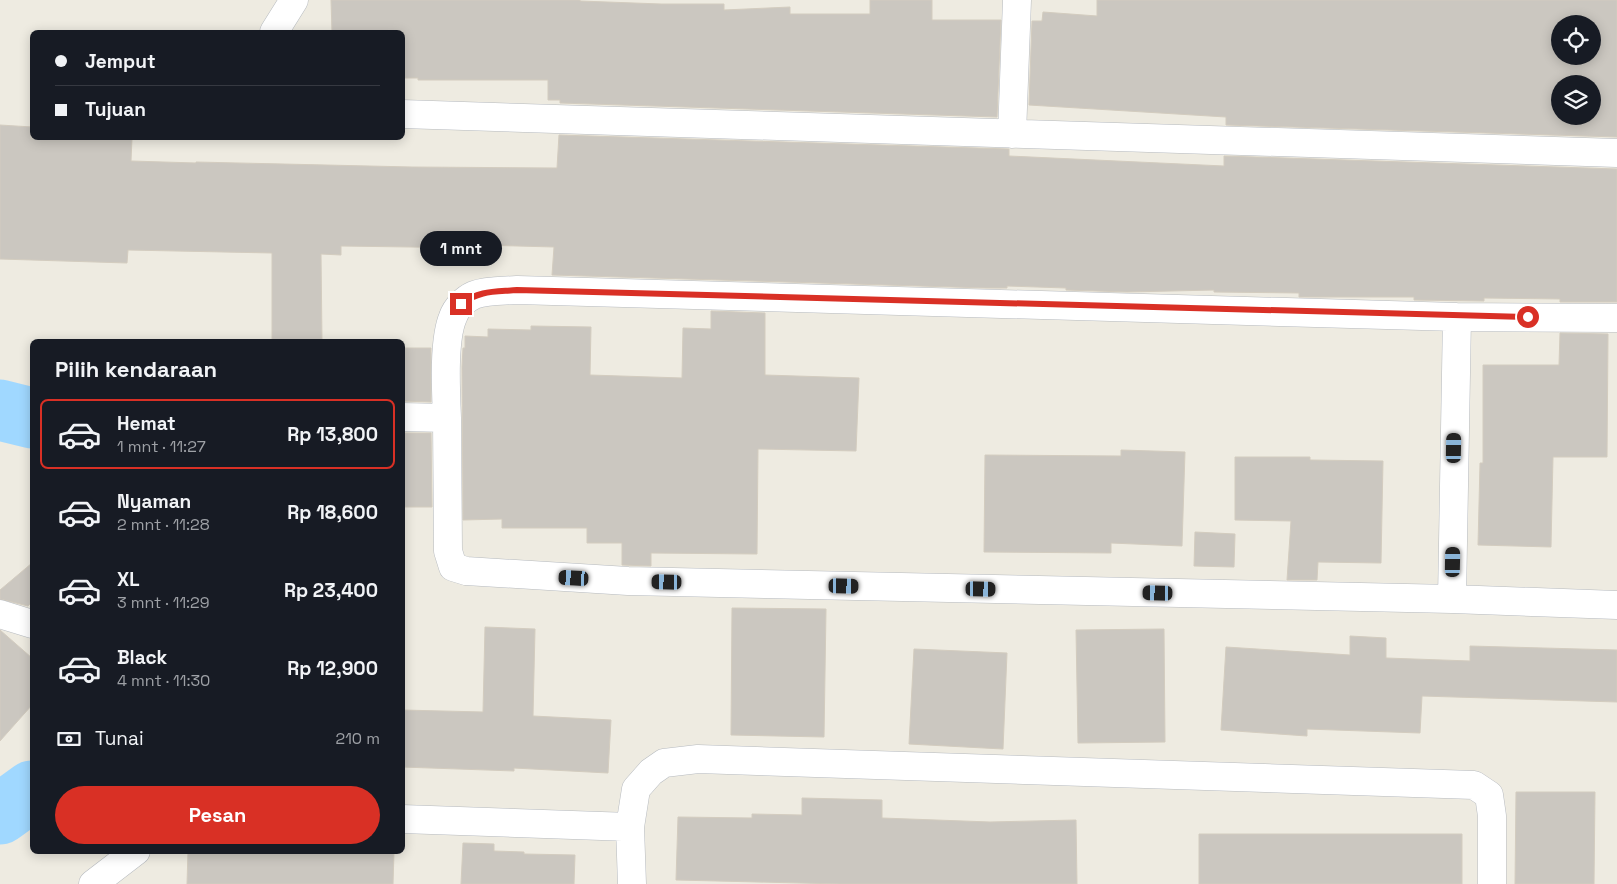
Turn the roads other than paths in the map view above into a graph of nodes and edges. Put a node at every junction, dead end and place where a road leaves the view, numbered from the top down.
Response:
1 (294, 0) edge
2 (1017, 0) edge
3 (275, 30) edge
4 (405, 114) edge
5 (1012, 134) junction
6 (1617, 153) edge
7 (1457, 316) junction
8 (1617, 318) edge
9 (405, 418) edge
10 (447, 418) junction
11 (1452, 599) junction
12 (1617, 605) edge
13 (0, 614) edge
14 (30, 623) edge
15 (405, 820) edge
16 (630, 827) junction
17 (132, 854) edge
18 (93, 884) edge
19 (632, 884) edge
20 (1492, 884) edge

1 - 3 street
2 - 5 street
4 - 5 street
5 - 6 street
7 - 8 street
7 - 10 street
7 - 11 street
9 - 10 street
10 - 11 street
11 - 12 street
13 - 14 street
15 - 16 street
16 - 19 street
16 - 20 street
17 - 18 street

